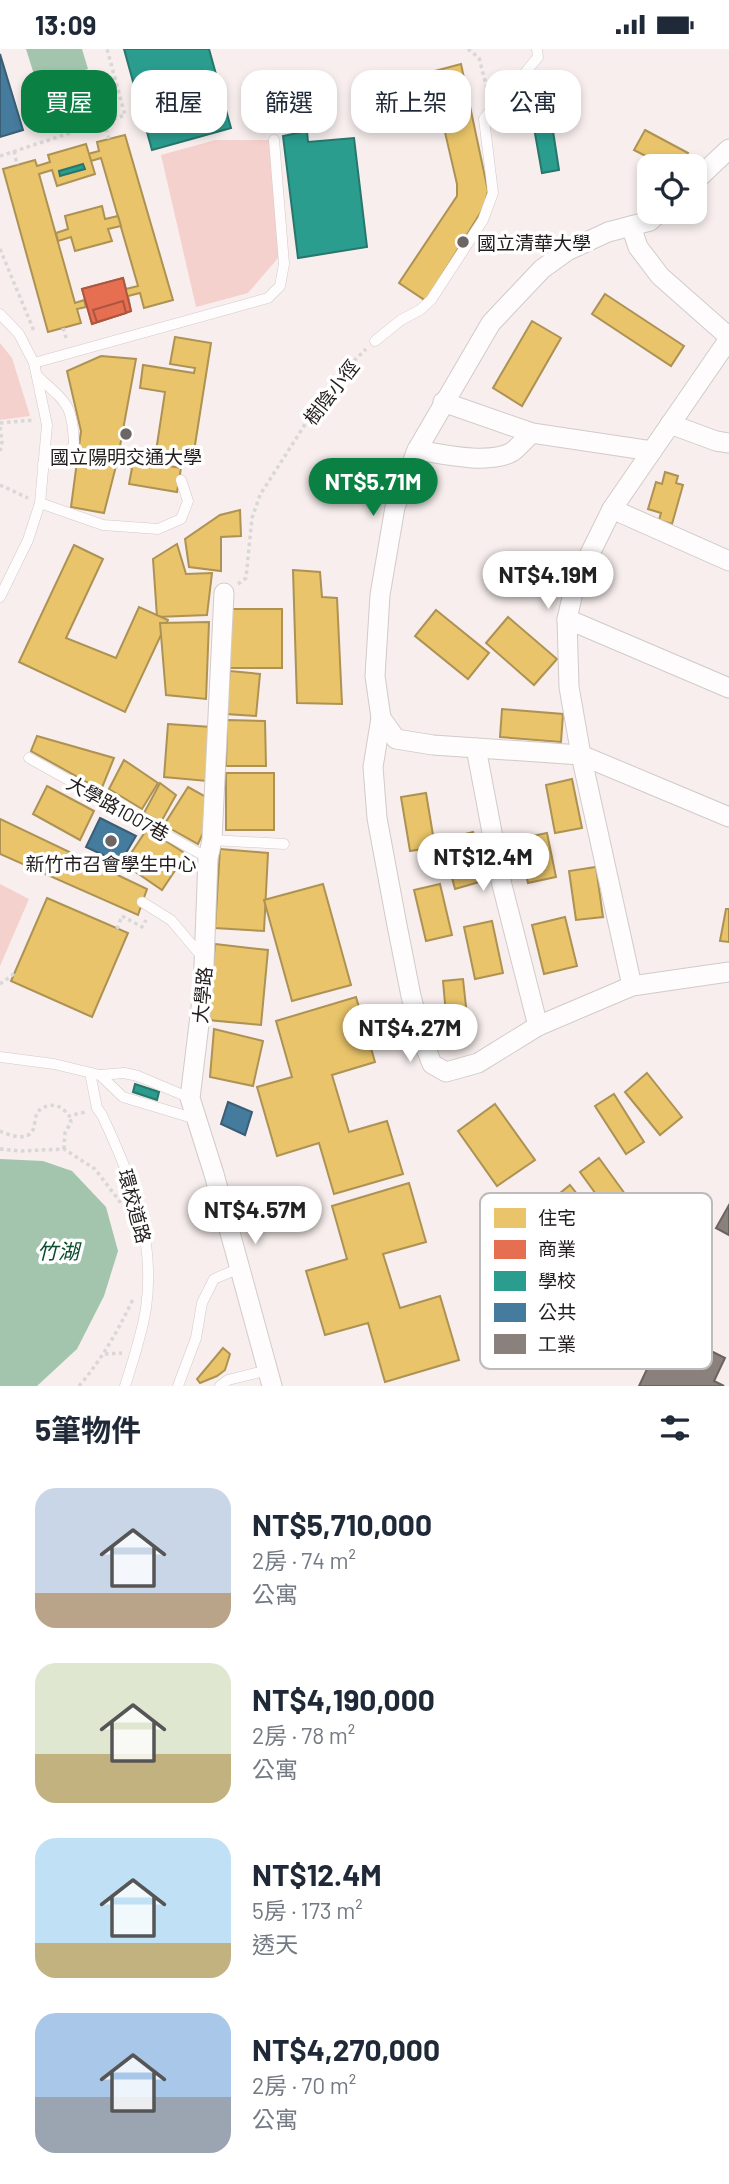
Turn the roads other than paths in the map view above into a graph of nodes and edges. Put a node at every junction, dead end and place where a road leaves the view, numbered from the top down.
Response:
1 (537, 49) edge
2 (274, 140) dead end
3 (729, 149) edge
4 (707, 170) edge
5 (639, 224) edge
6 (631, 226) junction
7 (0, 314) edge
8 (729, 338) edge
9 (375, 341) road end
10 (34, 363) junction
11 (36, 375) junction
12 (443, 402) junction
13 (670, 424) junction
14 (533, 433) junction
15 (729, 443) edge
16 (417, 450) junction
17 (652, 451) junction
18 (43, 464) junction
19 (181, 480) dead end
20 (40, 503) junction
21 (612, 509) junction
22 (729, 561) edge
23 (224, 593) road end
24 (0, 597) edge
25 (567, 619) junction
26 (729, 688) edge
27 (381, 718) junction
28 (476, 748) junction
29 (581, 755) junction
30 (29, 758) dead end
31 (729, 817) edge
32 (284, 844) dead end
33 (210, 849) junction
34 (146, 905) road end
35 (205, 960) junction
36 (729, 972) edge
37 (632, 986) junction
38 (538, 1026) junction
39 (0, 1057) edge
40 (95, 1074) junction
41 (190, 1098) junction
42 (196, 1119) junction
43 (240, 1268) junction
44 (270, 1378) edge
45 (125, 1386) edge
46 (178, 1386) edge
47 (220, 1386) edge

1 - 9 lane
2 - 10 lane
3 - 4 street
5 - 6 street
6 - 8 street
6 - 12 street
7 - 10 lane
8 - 13 street
10 - 11 lane
11 - 18 lane
11 - 18 lane
12 - 14 street
12 - 16 street
13 - 15 street
13 - 17 street
14 - 16 street
14 - 17 street
16 - 27 street
17 - 21 street
18 - 20 lane
19 - 20 lane
20 - 24 lane
21 - 22 street
21 - 25 street
23 - 33 street, 大學路
25 - 26 street
25 - 29 street
27 - 28 street
27 - 38 street
28 - 29 street
28 - 38 street
29 - 31 street
29 - 37 street
30 - 33 lane, 大學路1007巷
32 - 33 lane
33 - 35 street, 大學路
34 - 35 lane
35 - 41 street, 大學路
36 - 37 street
37 - 38 street
39 - 40 lane
40 - 41 lane
40 - 42 lane
40 - 45 lane, 環校道路
41 - 42 street, 大學路
42 - 43 street, 大學路
43 - 44 street, 大學路
43 - 46 lane
44 - 47 lane

